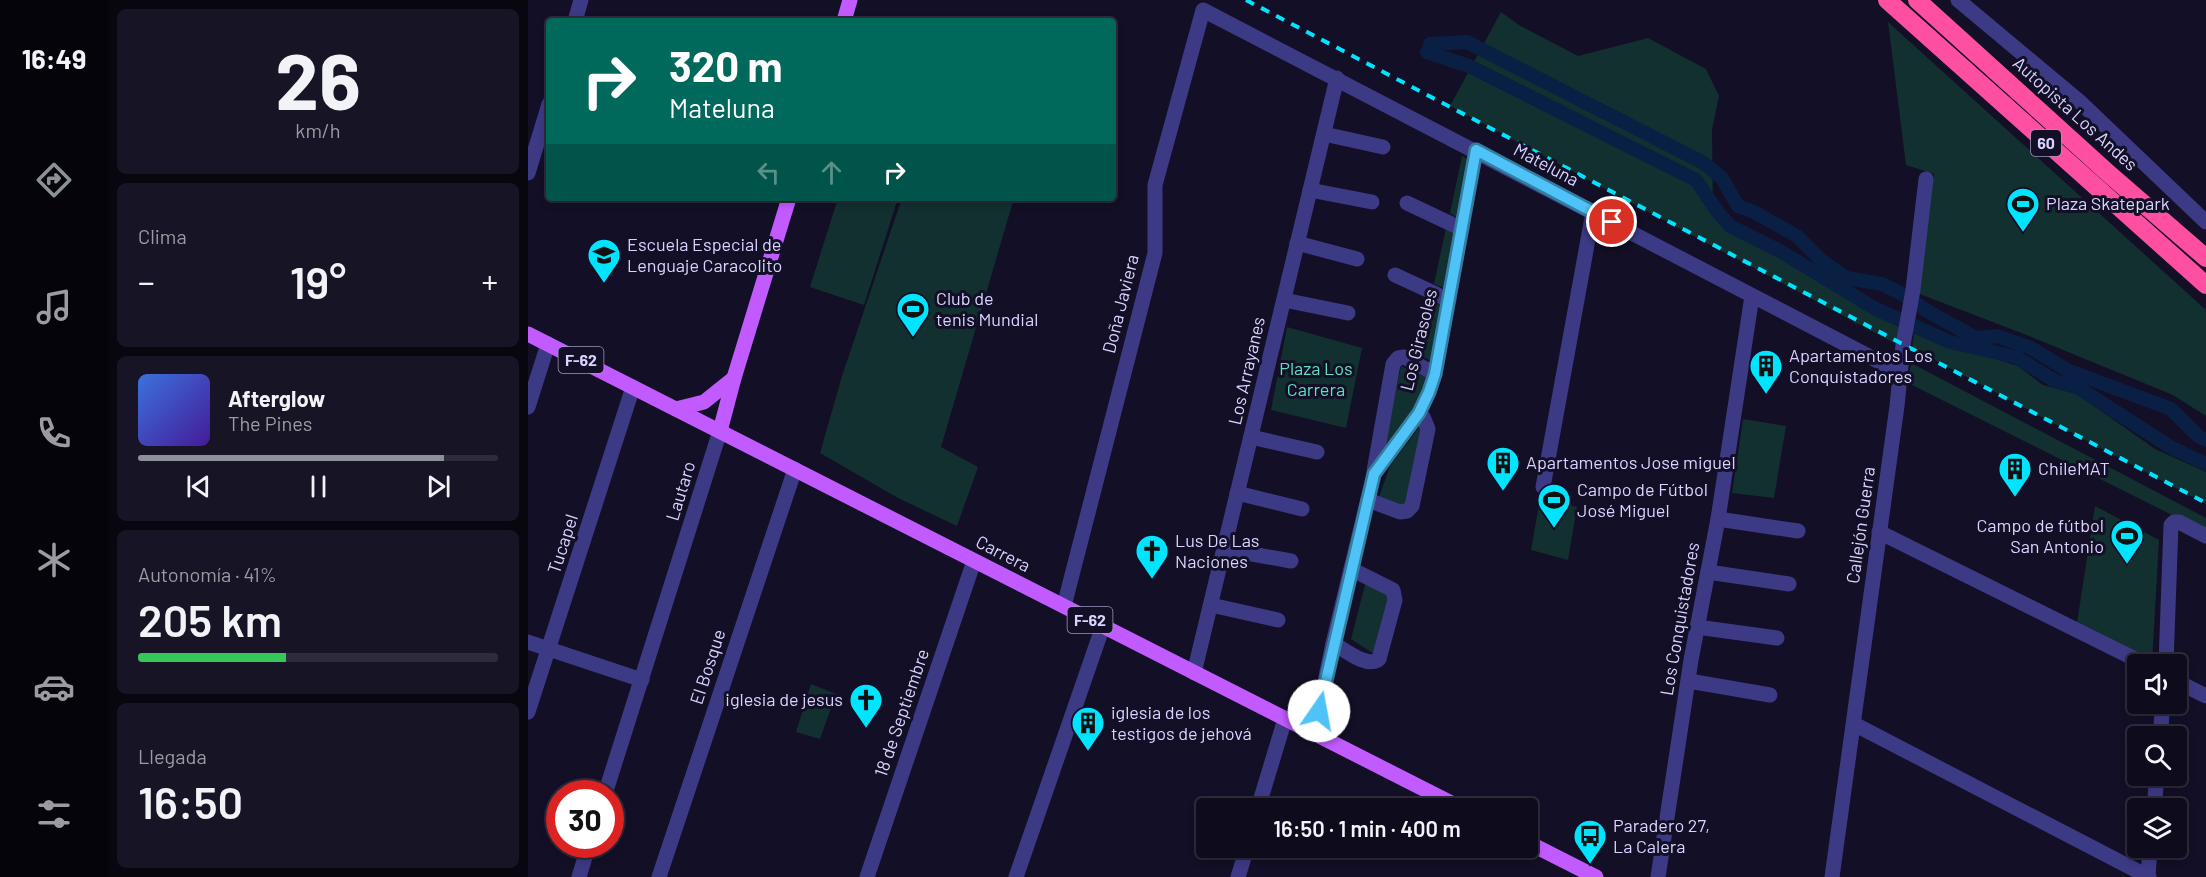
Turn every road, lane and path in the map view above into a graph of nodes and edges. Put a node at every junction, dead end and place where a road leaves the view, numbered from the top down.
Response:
1 (581, 0) edge
2 (850, 0) edge
3 (1887, 0) edge
4 (1917, 0) edge
5 (1958, 0) edge
6 (1203, 9) joint
7 (575, 18) edge
8 (845, 18) edge
9 (1337, 78) junction
10 (546, 114) edge
11 (1324, 134) junction
12 (1383, 147) dead end
13 (1476, 150) junction
14 (528, 173) edge
15 (1926, 179) dead end
16 (1310, 190) junction
17 (788, 201) edge
18 (1372, 202) dead end
19 (1407, 203) dead end
20 (1593, 212) junction
21 (2206, 222) edge
22 (1462, 229) junction
23 (1298, 243) junction
24 (2206, 258) edge
25 (1357, 259) dead end
26 (1395, 275) dead end
27 (2206, 285) edge
28 (1752, 296) junction
29 (1284, 300) junction
30 (1449, 300) junction
31 (1348, 313) dead end
32 (528, 334) edge
33 (548, 344) junction
34 (1901, 373) junction
35 (1435, 374) junction
36 (734, 378) junction
37 (633, 387) junction
38 (528, 407) edge
39 (676, 409) junction
40 (1419, 413) junction
41 (720, 431) junction
42 (1251, 437) junction
43 (1317, 452) dead end
44 (795, 469) junction
45 (1374, 474) junction
46 (1543, 487) dead end
47 (1237, 493) junction
48 (1368, 500) junction
49 (1302, 508) dead end
50 (1718, 519) junction
51 (1798, 531) dead end
52 (1879, 532) junction
53 (2206, 536) edge
54 (1224, 549) junction
55 (974, 561) junction
56 (1292, 561) dead end
57 (1351, 569) junction
58 (1708, 572) junction
59 (1789, 584) dead end
60 (1210, 605) junction
61 (1064, 606) junction
62 (1278, 620) dead end
63 (1103, 626) junction
64 (1697, 627) junction
65 (1777, 638) dead end
66 (528, 642) edge
67 (1333, 643) junction
68 (549, 649) junction
69 (2166, 654) edge
70 (2127, 655) edge
71 (1194, 673) junction
72 (642, 680) junction
73 (1689, 681) junction
74 (2187, 686) edge
75 (1770, 695) dead end
76 (2206, 696) edge
77 (528, 712) edge
78 (1285, 719) junction
79 (1854, 724) junction
80 (1314, 734) junction
81 (610, 780) edge
82 (1261, 798) edge
83 (1441, 798) edge
84 (1538, 848) edge
85 (585, 858) edge
86 (1244, 858) edge
87 (2149, 858) edge
88 (579, 877) edge
89 (659, 877) edge
90 (867, 877) edge
91 (1016, 877) edge
92 (1238, 877) edge
93 (1596, 877) edge
94 (1658, 877) edge
95 (1832, 877) edge
96 (2148, 877) edge

1 - 7 street
2 - 8 main road
3 - 27 highway, 60
4 - 24 highway, Autopista Los Andes / 60
5 - 21 street
6 - 9 street, Mateluna
6 - 61 street, Doña Javiera
9 - 11 street, Los Arrayanes
9 - 13 street, Mateluna
10 - 14 street
11 - 12 street
11 - 16 street, Los Arrayanes
13 - 20 street, Mateluna
13 - 22 street, Los Girasoles
15 - 34 street, Callejón Guerra
16 - 18 street
16 - 23 street, Los Arrayanes
17 - 36 main road, Lautaro
19 - 22 street
20 - 28 street, Mateluna
20 - 46 street
22 - 30 street, Los Girasoles
23 - 25 street
23 - 29 street, Los Arrayanes
26 - 30 street
28 - 34 street, Mateluna
28 - 50 street, Los Conquistadores
29 - 31 street
29 - 42 street, Los Arrayanes
30 - 35 street, Los Girasoles
32 - 33 main road, Carrera / F-62
33 - 37 main road, Carrera / F-62
33 - 38 street
34 - 52 street, Callejón Guerra
35 - 40 street, Los Girasoles
35 - 45 street
36 - 39 main road
36 - 41 main road, Lautaro
37 - 39 main road, Carrera / F-62
37 - 68 street, Tucapel
39 - 41 main road, Carrera / F-62
40 - 45 street, Los Girasoles
40 - 48 street
41 - 44 main road, Carrera / F-62
41 - 72 street, Lautaro
42 - 43 street
42 - 47 street, Los Arrayanes
44 - 55 main road, Carrera / F-62
44 - 89 street, El Bosque
45 - 48 street, Los Girasoles
47 - 49 street
47 - 54 street, Los Arrayanes
48 - 57 street, Los Girasoles
50 - 51 street
50 - 58 street, Los Conquistadores
52 - 70 street
52 - 79 street, Callejón Guerra
53 - 69 street
54 - 56 street
54 - 60 street, Los Arrayanes
55 - 61 main road, Carrera / F-62
55 - 90 street, 18 de Septiembre
57 - 67 street, Los Girasoles
57 - 67 street
58 - 59 street
58 - 64 street, Los Conquistadores
60 - 62 street
60 - 71 street, Los Arrayanes
61 - 63 main road, Carrera / F-62
63 - 71 main road, Carrera / F-62
63 - 91 street
64 - 65 street
64 - 73 street, Los Conquistadores
66 - 68 street
67 - 80 street, Los Girasoles
68 - 72 street
68 - 77 street, Tucapel
71 - 78 main road, Carrera / F-62
72 - 81 street, Lautaro
73 - 75 street
73 - 94 street, Los Conquistadores
74 - 76 street
78 - 80 main road, Carrera / F-62
78 - 82 street
79 - 95 street, Callejón Guerra
79 - 96 street
80 - 83 main road, Carrera / F-62
84 - 93 main road
85 - 88 street
86 - 92 street
87 - 96 street

